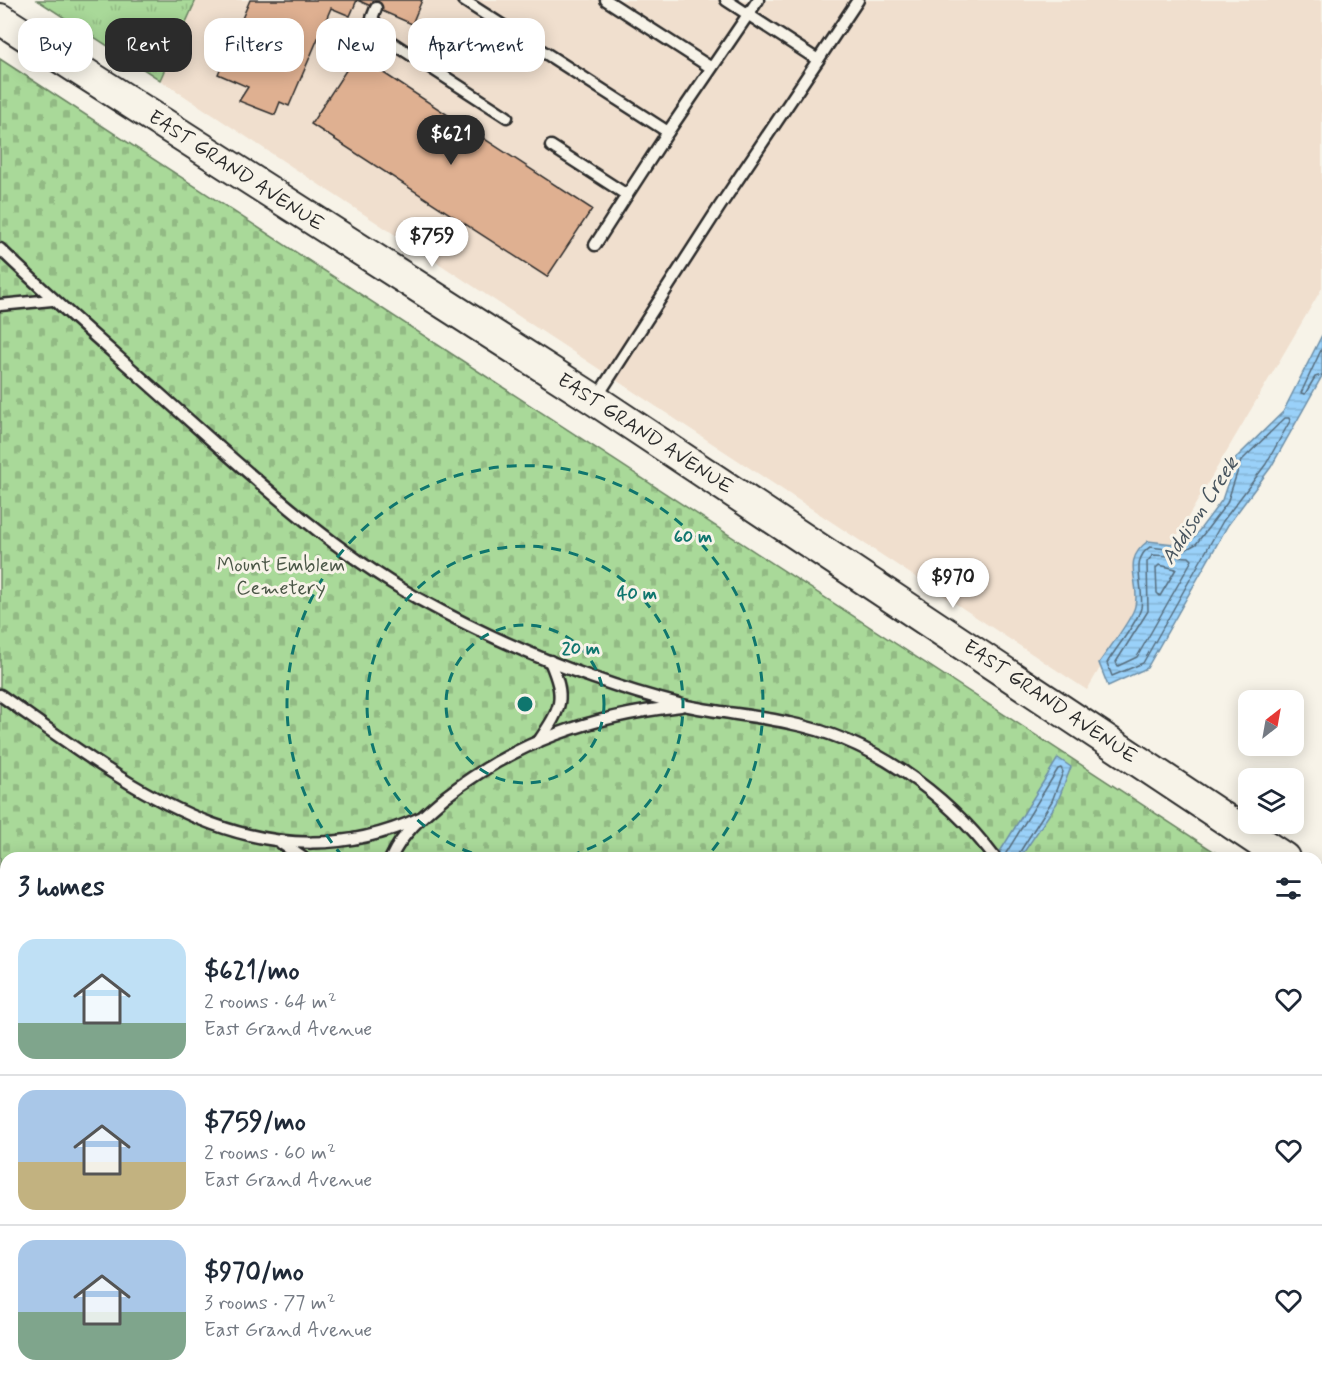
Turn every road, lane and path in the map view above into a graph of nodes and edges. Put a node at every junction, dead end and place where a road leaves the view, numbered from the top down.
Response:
1 (463, 0) edge
2 (606, 0) edge
3 (726, 0) edge
4 (758, 0) edge
5 (858, 0) edge
6 (376, 9) dead end
7 (749, 15) junction
8 (0, 19) edge
9 (818, 60) junction
10 (710, 68) junction
11 (507, 117) dead end
12 (668, 132) junction
13 (551, 146) dead end
14 (627, 195) junction
15 (595, 245) dead end
16 (0, 249) edge
17 (52, 300) junction
18 (0, 305) edge
19 (595, 400) junction
20 (550, 661) junction
21 (0, 694) edge
22 (686, 706) junction
23 (539, 741) junction
24 (420, 818) junction
25 (281, 843) junction
26 (294, 852) edge
27 (394, 852) edge
28 (990, 852) edge
29 (1275, 852) edge

1 - 12 lane
2 - 10 lane
3 - 7 lane
4 - 7 lane
5 - 9 lane
6 - 11 lane
7 - 9 lane
7 - 10 lane
8 - 19 main road, EAST GRAND AVENUE
9 - 19 lane
10 - 12 lane
12 - 14 lane
13 - 14 lane
14 - 15 lane
16 - 17 lane
17 - 18 lane
17 - 20 lane
19 - 29 main road, EAST GRAND AVENUE
20 - 22 lane
20 - 23 lane
21 - 25 lane
22 - 23 lane
22 - 28 lane
23 - 24 lane
24 - 25 lane
24 - 27 lane
25 - 26 lane

